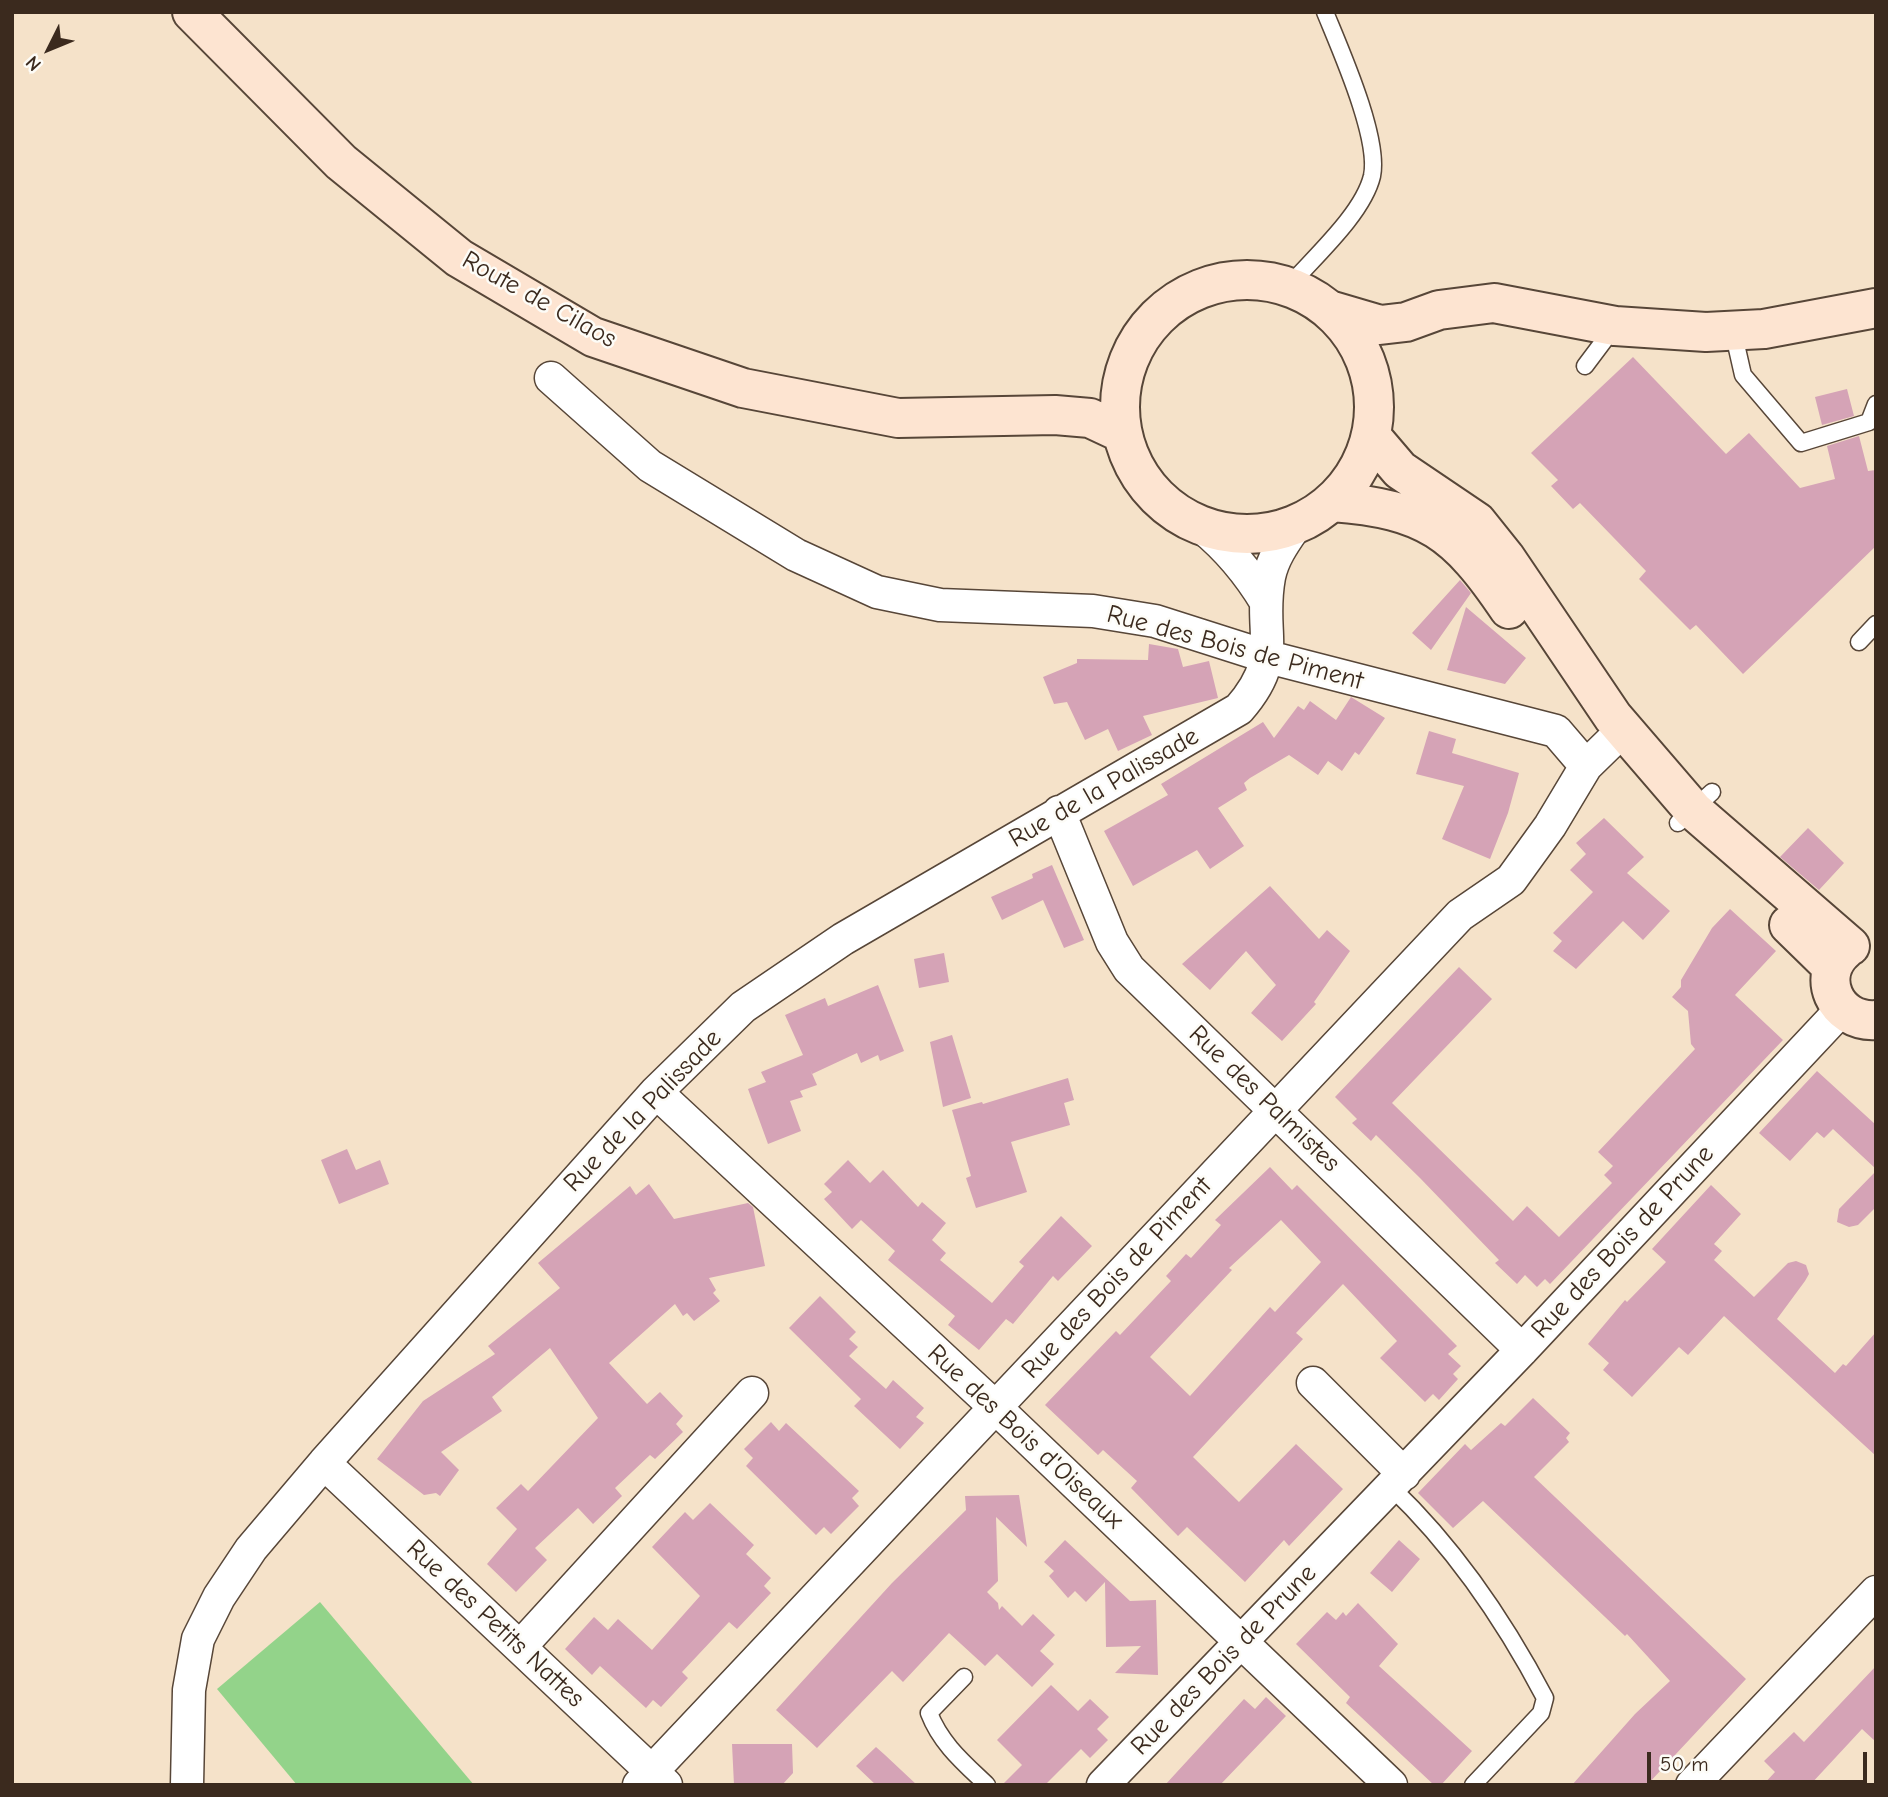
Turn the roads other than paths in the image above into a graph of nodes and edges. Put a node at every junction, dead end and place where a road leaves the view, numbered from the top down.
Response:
1 (192, 12) edge
2 (1325, 12) edge
3 (1288, 287) junction
4 (1876, 308) edge
5 (1329, 310) junction
6 (1406, 322) junction
7 (1615, 326) junction
8 (1733, 331) junction
9 (1585, 366) dead end
10 (1124, 374) junction
11 (1370, 375) junction
12 (551, 378) dead end
13 (1876, 404) edge
14 (1055, 415) junction
15 (1122, 433) junction
16 (1371, 436) junction
17 (1332, 502) junction
18 (1296, 525) junction
19 (1202, 527) junction
20 (1265, 602) junction
21 (1876, 624) edge
22 (1859, 642) dead end
23 (1268, 657) junction
24 (1605, 747) junction
25 (1059, 812) junction
26 (1852, 951) edge
27 (1859, 1015) edge
28 (656, 1091) junction
29 (1277, 1109) junction
30 (1522, 1350) junction
31 (1313, 1383) dead end
32 (752, 1393) dead end
33 (995, 1407) junction
34 (324, 1463) junction
35 (1398, 1480) junction
36 (1876, 1592) edge
37 (1242, 1643) junction
38 (520, 1647) junction
39 (964, 1677) dead end
40 (652, 1780) edge
41 (187, 1785) edge
42 (988, 1785) edge
43 (1103, 1785) edge
44 (1391, 1785) edge
45 (1473, 1785) edge
46 (1692, 1785) edge

1 - 14 main road, Route de Cilaos
2 - 3 lane
3 - 5 main road
3 - 10 main road
4 - 8 main road
5 - 6 main road
5 - 11 main road
6 - 7 main road
6 - 11 main road
7 - 8 main road
7 - 9 lane
8 - 13 lane
10 - 14 main road, Route de Cilaos
10 - 15 main road
11 - 16 main road
12 - 23 street, Rue des Bois de Piment
14 - 15 main road, Route de Cilaos
15 - 19 main road
16 - 17 main road
16 - 24 main road
17 - 18 main road
17 - 24 main road
18 - 19 main road
18 - 20 street, Rue de la Palissade
19 - 20 street, Rue de la Palissade
20 - 23 street, Rue de la Palissade
21 - 22 lane
23 - 24 street, Rue des Bois de Piment
23 - 25 street, Rue de la Palissade
24 - 26 main road
24 - 29 street, Rue des Bois de Piment
25 - 28 street, Rue de la Palissade
25 - 29 street, Rue des Palmistes
26 - 27 main road
27 - 30 street, Rue des Bois de Prune
28 - 33 street, Rue des Bois d'Oiseaux
28 - 34 street, Rue de la Palissade
29 - 30 street, Rue des Palmistes
29 - 33 street, Rue des Bois de Piment
30 - 35 street, Rue des Bois de Prune
31 - 35 street
32 - 38 street
33 - 37 street, Rue des Bois d'Oiseaux
33 - 40 street, Rue des Bois de Piment
34 - 38 street, Rue des Petits Nattes
34 - 41 street, Rue de la Palissade
35 - 37 street, Rue des Bois de Prune
35 - 45 lane
36 - 46 street
37 - 43 street, Rue des Bois de Prune
37 - 44 street, Rue des Bois d'Oiseaux
38 - 40 street, Rue des Petits Nattes
39 - 42 lane

